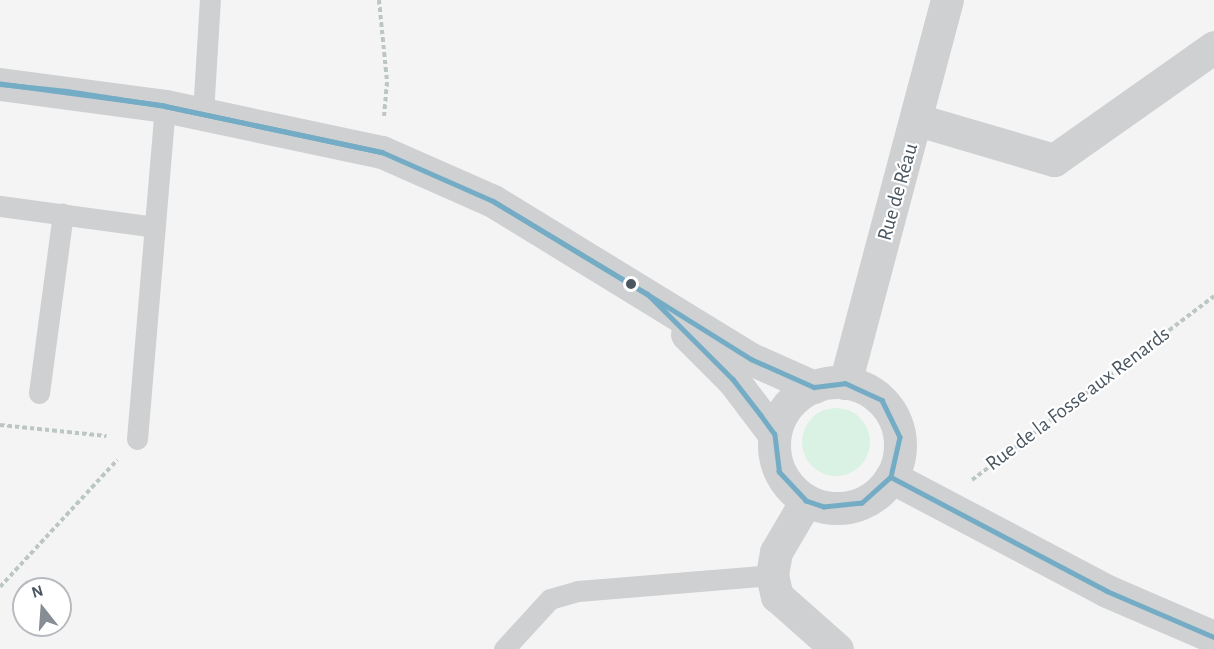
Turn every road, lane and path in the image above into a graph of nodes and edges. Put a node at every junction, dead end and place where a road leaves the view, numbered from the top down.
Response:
1 (210, 0) edge
2 (379, 0) edge
3 (947, 0) edge
4 (1214, 47) edge
5 (0, 84) edge
6 (165, 106) junction
7 (203, 113) junction
8 (918, 120) junction
9 (382, 152) junction
10 (0, 206) edge
11 (63, 214) junction
12 (155, 227) junction
13 (647, 294) junction
14 (1214, 296) edge
15 (829, 385) junction
16 (39, 393) dead end
17 (0, 425) edge
18 (774, 434) junction
19 (137, 439) junction
20 (891, 477) junction
21 (806, 501) junction
22 (943, 502) junction
23 (772, 575) junction
24 (0, 587) edge
25 (1214, 637) edge
26 (504, 649) edge
27 (837, 649) edge

1 - 7 lane
2 - 9 path
3 - 8 street, Rue de Réau
4 - 8 street
5 - 6 street
6 - 7 street
6 - 12 lane
7 - 9 street
8 - 15 street, Rue de Réau
9 - 13 street
10 - 11 lane
11 - 12 lane
11 - 16 lane
12 - 19 lane
13 - 15 street
13 - 18 street
14 - 22 path, Rue de la Fosse aux Renards
15 - 18 street
15 - 20 street
17 - 19 path
18 - 21 street
19 - 24 path
20 - 21 street
20 - 22 street
21 - 23 street
22 - 25 street
23 - 26 lane
23 - 27 street

